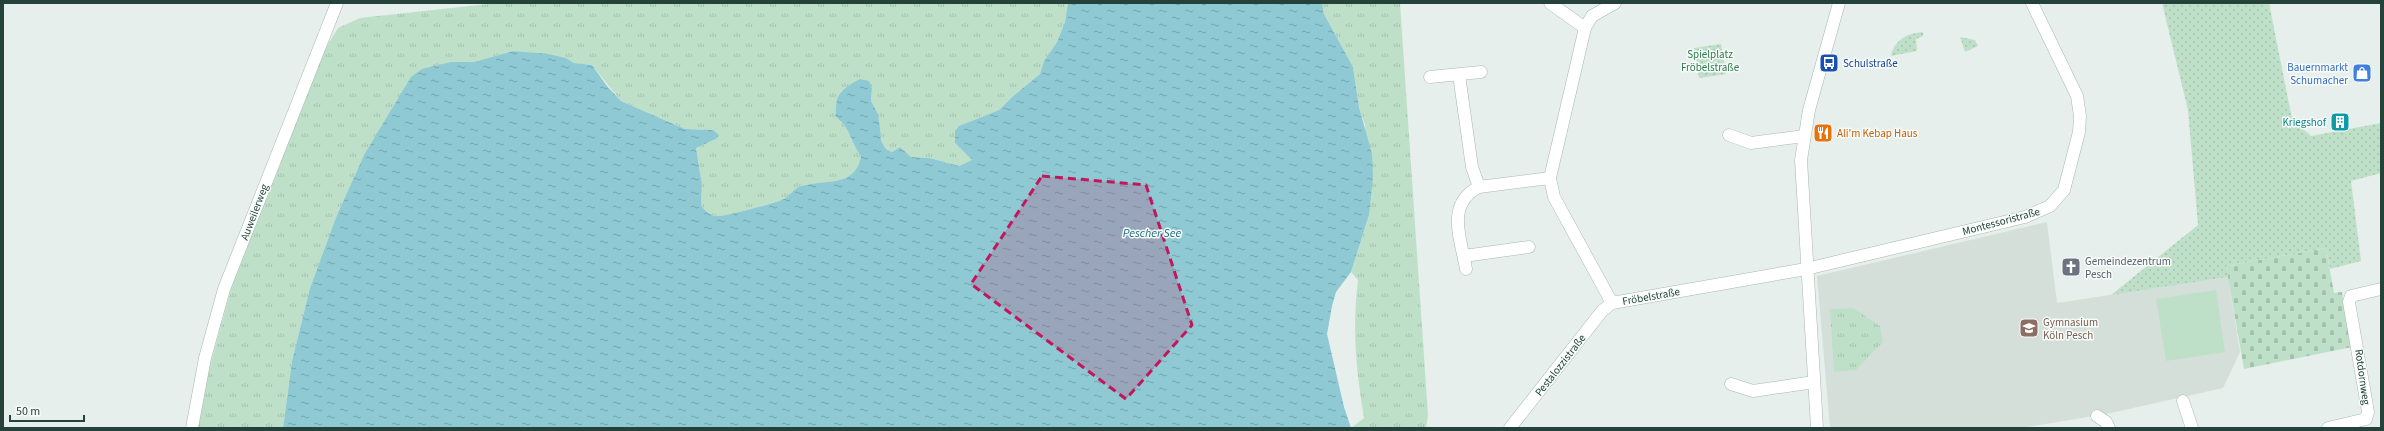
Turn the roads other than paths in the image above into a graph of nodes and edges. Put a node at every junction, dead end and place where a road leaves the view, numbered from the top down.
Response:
1 (337, 3) edge
2 (1550, 3) edge
3 (1615, 3) edge
4 (1839, 3) edge
5 (2032, 3) edge
6 (1585, 28) junction
7 (1481, 72) dead end
8 (1459, 75) junction
9 (1430, 77) dead end
10 (1729, 135) dead end
11 (1804, 136) junction
12 (1550, 178) junction
13 (1479, 187) junction
14 (1529, 247) dead end
15 (1464, 256) junction
16 (1466, 269) dead end
17 (1806, 269) junction
18 (2381, 289) edge
19 (1612, 303) junction
20 (1814, 382) junction
21 (1730, 384) dead end
22 (2183, 401) dead end
23 (2097, 416) dead end
24 (192, 428) edge
25 (1510, 428) edge
26 (1817, 428) edge
27 (2109, 428) edge
28 (2192, 428) edge
29 (2328, 428) edge

1 - 24 street, Auweilerweg
2 - 6 street
3 - 6 street, Fröbelstraße
4 - 11 street
5 - 17 street, Montessoristraße
6 - 12 street, Fröbelstraße
7 - 8 street
8 - 9 street
8 - 13 street
10 - 11 street
11 - 17 street
12 - 13 street
12 - 19 street, Fröbelstraße
13 - 15 street
14 - 15 street
15 - 16 street
17 - 19 street, Fröbelstraße
17 - 20 street
18 - 29 street, Rotdornweg
19 - 25 street, Pestalozzistraße
20 - 21 street
20 - 26 street
22 - 28 street
23 - 27 street

